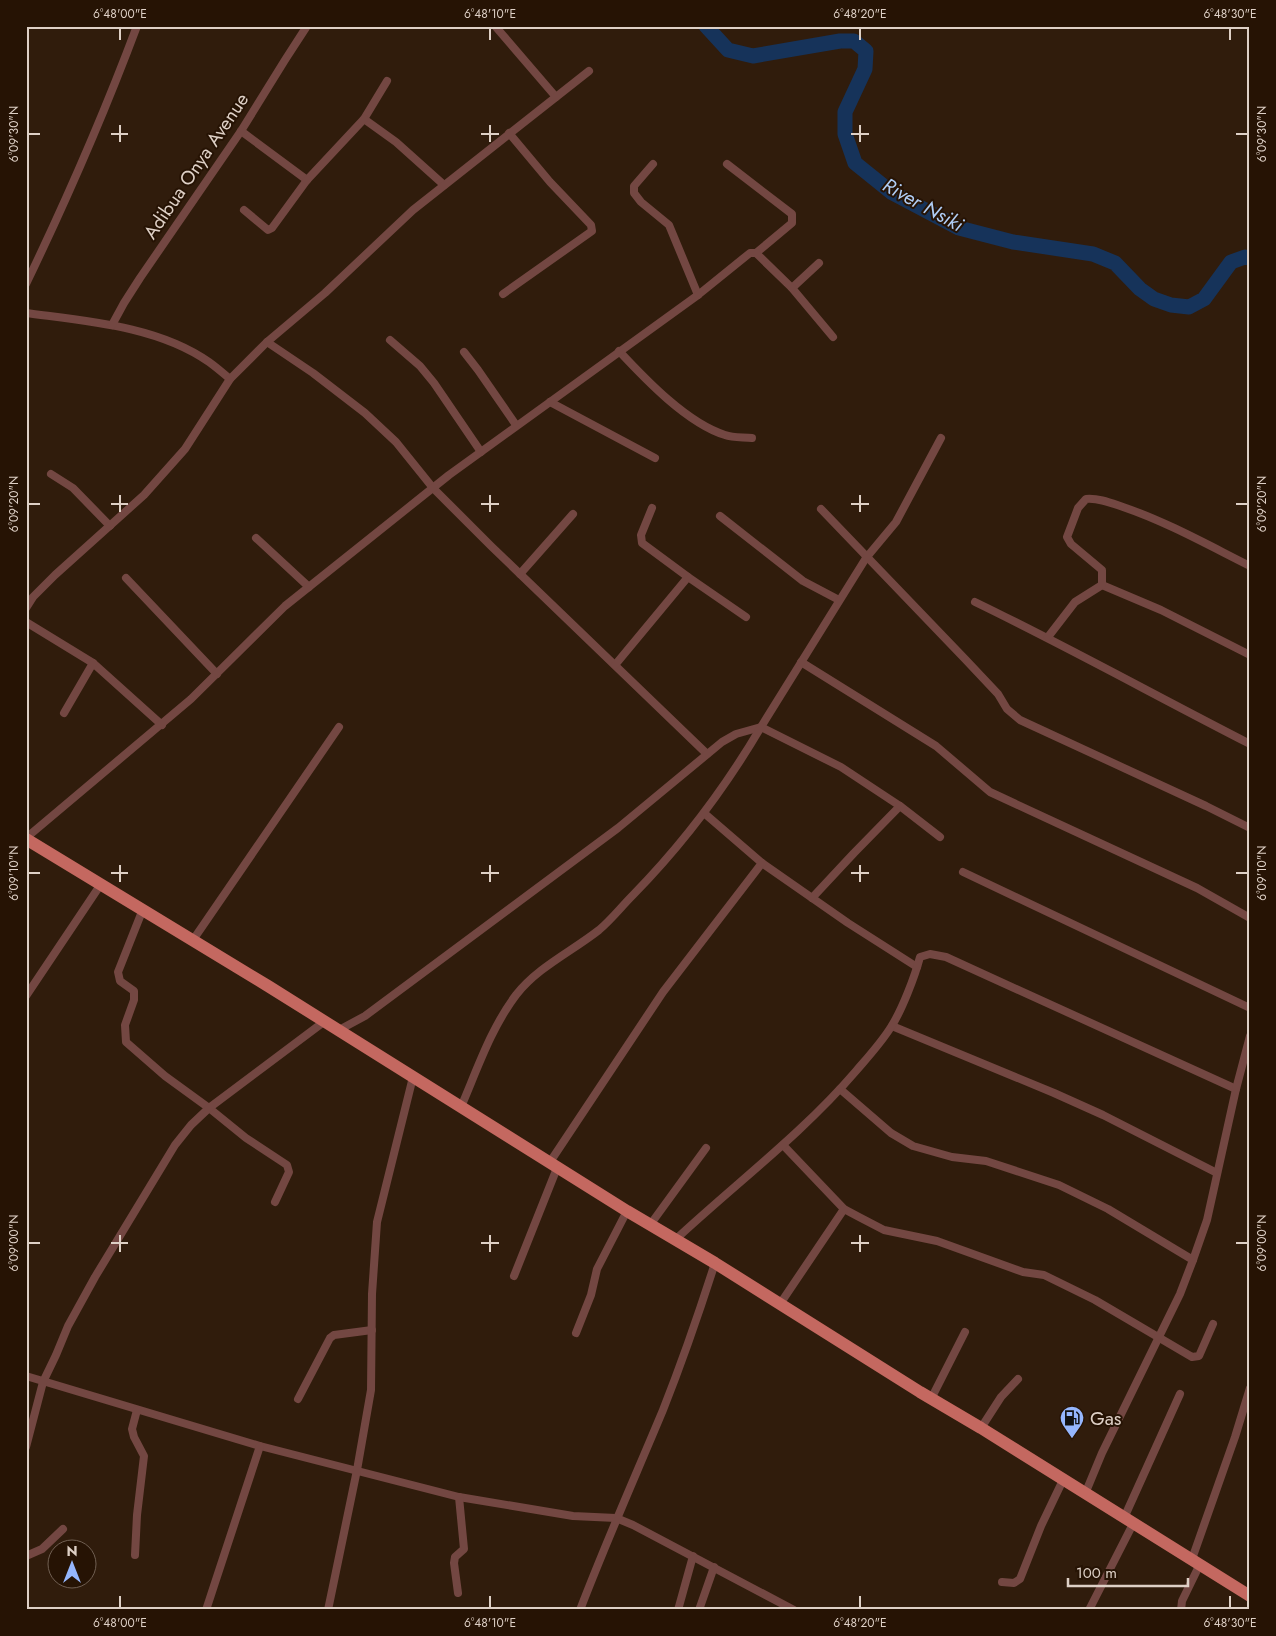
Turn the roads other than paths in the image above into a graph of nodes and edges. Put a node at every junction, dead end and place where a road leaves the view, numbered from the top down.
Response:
1 (137, 26) edge
2 (307, 26) edge
3 (495, 26) edge
4 (589, 71) dead end
5 (386, 81) dead end
6 (556, 97) junction
7 (364, 119) junction
8 (241, 132) junction
9 (509, 133) junction
10 (653, 164) dead end
11 (727, 164) dead end
12 (307, 180) junction
13 (444, 185) junction
14 (244, 210) dead end
15 (756, 253) junction
16 (819, 263) dead end
17 (26, 284) edge
18 (792, 288) junction
19 (503, 294) dead end
20 (698, 295) junction
21 (26, 313) edge
22 (112, 325) junction
23 (833, 337) dead end
24 (390, 340) dead end
25 (267, 342) junction
26 (619, 351) junction
27 (464, 352) dead end
28 (230, 379) junction
29 (550, 402) junction
30 (516, 425) junction
31 (752, 438) dead end
32 (941, 438) dead end
33 (481, 452) junction
34 (656, 458) dead end
35 (51, 474) dead end
36 (433, 488) junction
37 (652, 508) dead end
38 (821, 509) dead end
39 (573, 514) dead end
40 (720, 516) dead end
41 (110, 526) junction
42 (256, 538) dead end
43 (866, 558) junction
44 (1250, 566) edge
45 (520, 574) junction
46 (688, 577) junction
47 (126, 578) dead end
48 (1102, 585) junction
49 (309, 587) junction
50 (839, 600) junction
51 (975, 602) dead end
52 (26, 608) edge
53 (746, 617) dead end
54 (26, 622) edge
55 (1048, 637) junction
56 (1250, 655) edge
57 (801, 662) junction
58 (93, 663) junction
59 (615, 665) junction
60 (217, 674) junction
61 (64, 713) dead end
62 (162, 725) junction
63 (339, 727) dead end
64 (761, 727) junction
65 (1250, 744) edge
66 (707, 754) junction
67 (900, 806) junction
68 (704, 813) junction
69 (1250, 828) edge
70 (940, 837) dead end
71 (26, 838) edge
72 (762, 863) junction
73 (963, 872) dead end
74 (100, 884) junction
75 (812, 898) junction
76 (143, 909) junction
77 (1250, 918) edge
78 (193, 940) junction
79 (917, 967) junction
80 (26, 996) edge
81 (1250, 1008) edge
82 (325, 1022) junction
83 (892, 1026) junction
84 (338, 1030) junction
85 (1250, 1036) edge
86 (413, 1077) junction
87 (840, 1089) junction
88 (1236, 1089) junction
89 (461, 1107) junction
90 (209, 1108) junction
91 (783, 1145) junction
92 (706, 1148) dead end
93 (553, 1165) junction
94 (1216, 1173) junction
95 (275, 1202) dead end
96 (844, 1209) junction
97 (627, 1211) junction
98 (650, 1225) junction
99 (676, 1240) junction
100 (1193, 1260) junction
101 (714, 1263) junction
102 (514, 1276) dead end
103 (780, 1304) junction
104 (1213, 1324) dead end
105 (372, 1330) junction
106 (576, 1332) dead end
107 (965, 1332) dead end
108 (1158, 1338) junction
109 (27, 1379) edge
110 (1018, 1379) dead end
111 (42, 1382) junction
112 (1250, 1388) edge
113 (1180, 1394) dead end
114 (298, 1399) dead end
115 (930, 1399) junction
116 (137, 1410) junction
117 (982, 1428) junction
118 (260, 1446) junction
119 (26, 1447) edge
120 (357, 1470) junction
121 (1063, 1480) junction
122 (1085, 1494) junction
123 (459, 1497) junction
124 (616, 1518) junction
125 (1128, 1521) junction
126 (63, 1530) dead end
127 (135, 1555) dead end
128 (26, 1556) edge
129 (694, 1556) junction
130 (1196, 1561) junction
131 (714, 1567) junction
132 (1002, 1582) dead end
133 (458, 1593) dead end
134 (1250, 1596) edge
135 (206, 1610) edge
136 (328, 1610) edge
137 (580, 1610) edge
138 (678, 1610) edge
139 (699, 1610) edge
140 (794, 1610) edge
141 (1089, 1610) edge
142 (1181, 1610) edge

1 - 17 street
2 - 8 street, Adibua Onya Avenue
3 - 6 street
4 - 6 street
5 - 7 street
6 - 9 street
7 - 12 street
7 - 13 street
8 - 12 street
8 - 22 street, Adibua Onya Avenue
9 - 13 street
9 - 19 street
10 - 20 street
11 - 15 street
12 - 14 street
13 - 25 street
15 - 18 street
15 - 20 street
16 - 18 street
18 - 23 street
20 - 26 street
21 - 22 street
22 - 28 street
24 - 33 street
25 - 28 street
25 - 36 street
26 - 29 street
26 - 31 street
27 - 30 street
28 - 41 street
29 - 30 street
29 - 34 street
30 - 33 street
32 - 43 street
33 - 36 street
35 - 41 street
36 - 45 street
36 - 49 street
37 - 46 street
38 - 43 street
39 - 45 street
40 - 50 street
41 - 52 street
42 - 49 street
43 - 50 street
43 - 69 street
44 - 48 street
45 - 59 street
46 - 53 street
46 - 59 street
47 - 60 street
48 - 55 street
48 - 56 street
49 - 60 street
50 - 57 street
51 - 55 street
54 - 58 street
55 - 65 street
57 - 64 street
57 - 77 street
58 - 61 street
58 - 62 street
59 - 66 street
60 - 62 street
62 - 71 street
63 - 78 street
64 - 66 street
64 - 67 street
64 - 68 street
66 - 84 street
67 - 70 street
67 - 75 street
68 - 72 street
68 - 89 street
71 - 74 main road
72 - 75 street
72 - 93 street
73 - 81 street
74 - 76 main road
74 - 80 street
75 - 79 street
76 - 78 main road
76 - 90 street
78 - 82 main road
79 - 83 street
79 - 88 street
82 - 84 main road
82 - 90 street
83 - 87 street
83 - 94 street
84 - 86 main road
85 - 88 street
86 - 89 main road
86 - 105 street
87 - 91 street
87 - 100 street
88 - 94 street
89 - 93 main road
90 - 95 street
90 - 111 street
91 - 96 street
91 - 99 street
92 - 98 street
93 - 97 main road
93 - 102 street
94 - 100 street
96 - 103 street
96 - 108 street
97 - 98 main road
97 - 106 street
98 - 99 main road
99 - 101 main road
100 - 108 street
101 - 103 main road
101 - 124 street
103 - 115 main road
104 - 108 street
105 - 114 street
105 - 120 street
107 - 115 street
108 - 122 street
109 - 111 street
110 - 117 street
111 - 116 street
111 - 119 street
112 - 130 street
113 - 125 street
115 - 117 main road
116 - 118 street
116 - 127 street
117 - 121 main road
118 - 120 street
118 - 135 street
120 - 123 street
120 - 136 street
121 - 122 main road
121 - 132 street
122 - 125 main road
123 - 124 street
123 - 133 street
124 - 129 street
124 - 137 street
125 - 130 main road
125 - 141 street
126 - 128 street
129 - 131 street
129 - 138 street
130 - 134 main road
130 - 142 street
131 - 139 street
131 - 140 street

